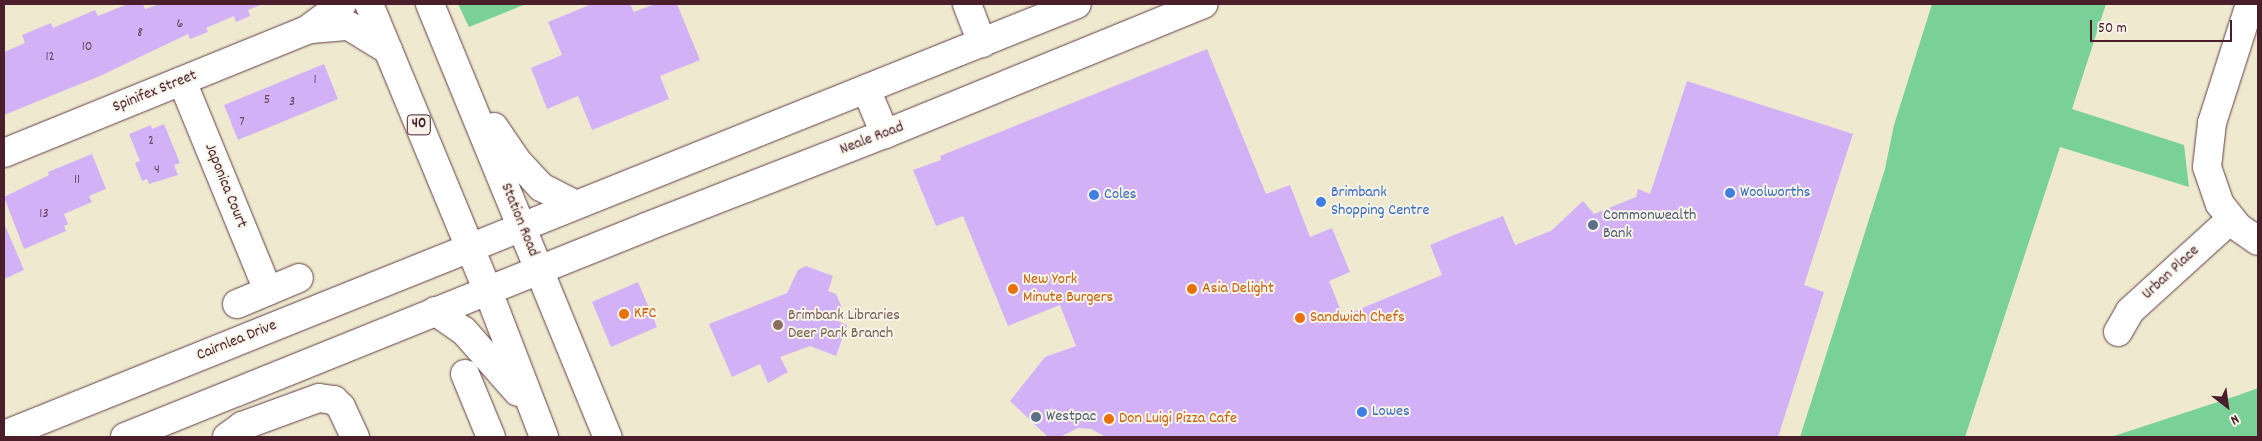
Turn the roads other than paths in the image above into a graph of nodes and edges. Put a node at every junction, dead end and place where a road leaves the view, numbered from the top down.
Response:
1 (342, 4) edge
2 (369, 4) edge
3 (430, 4) edge
4 (967, 4) edge
5 (1077, 4) edge
6 (1203, 4) edge
7 (2250, 4) edge
8 (307, 30) junction
9 (982, 43) junction
10 (388, 50) junction
11 (182, 81) junction
12 (463, 82) junction
13 (866, 89) junction
14 (885, 134) junction
15 (4, 153) edge
16 (576, 205) junction
17 (2231, 219) junction
18 (521, 226) junction
19 (2258, 240) edge
20 (469, 246) junction
21 (540, 270) junction
22 (300, 278) dead end
23 (268, 291) junction
24 (488, 291) junction
25 (236, 304) dead end
26 (435, 311) junction
27 (2118, 332) dead end
28 (465, 374) dead end
29 (541, 429) edge
30 (4, 435) edge
31 (132, 436) edge
32 (227, 437) edge
33 (355, 437) edge
34 (491, 437) edge
35 (608, 437) edge

1 - 8 street, Spinifex Street
2 - 10 street, 40
3 - 12 street, Station Road
4 - 9 street
5 - 9 street
6 - 14 street, Neale Road
7 - 17 street
8 - 10 street, Spinifex Street
8 - 11 street, Spinifex Street
9 - 13 street
10 - 20 street, 40
11 - 15 street, Spinifex Street
11 - 23 street, Japonica Court
12 - 16 street
12 - 18 street, Station Road
13 - 14 street
13 - 16 street
14 - 21 street, Neale Road
16 - 18 street
17 - 19 street
17 - 27 street, Urban Place
18 - 20 street, Cairnlea Drive
18 - 21 street, Station Road
20 - 24 street, 40
20 - 30 street, Cairnlea Drive
21 - 24 street, Neale Road
21 - 35 street, Station Road
22 - 23 street
23 - 25 street
24 - 26 street
24 - 29 street, 40
26 - 29 street
26 - 31 street
28 - 34 street
32 - 33 street

